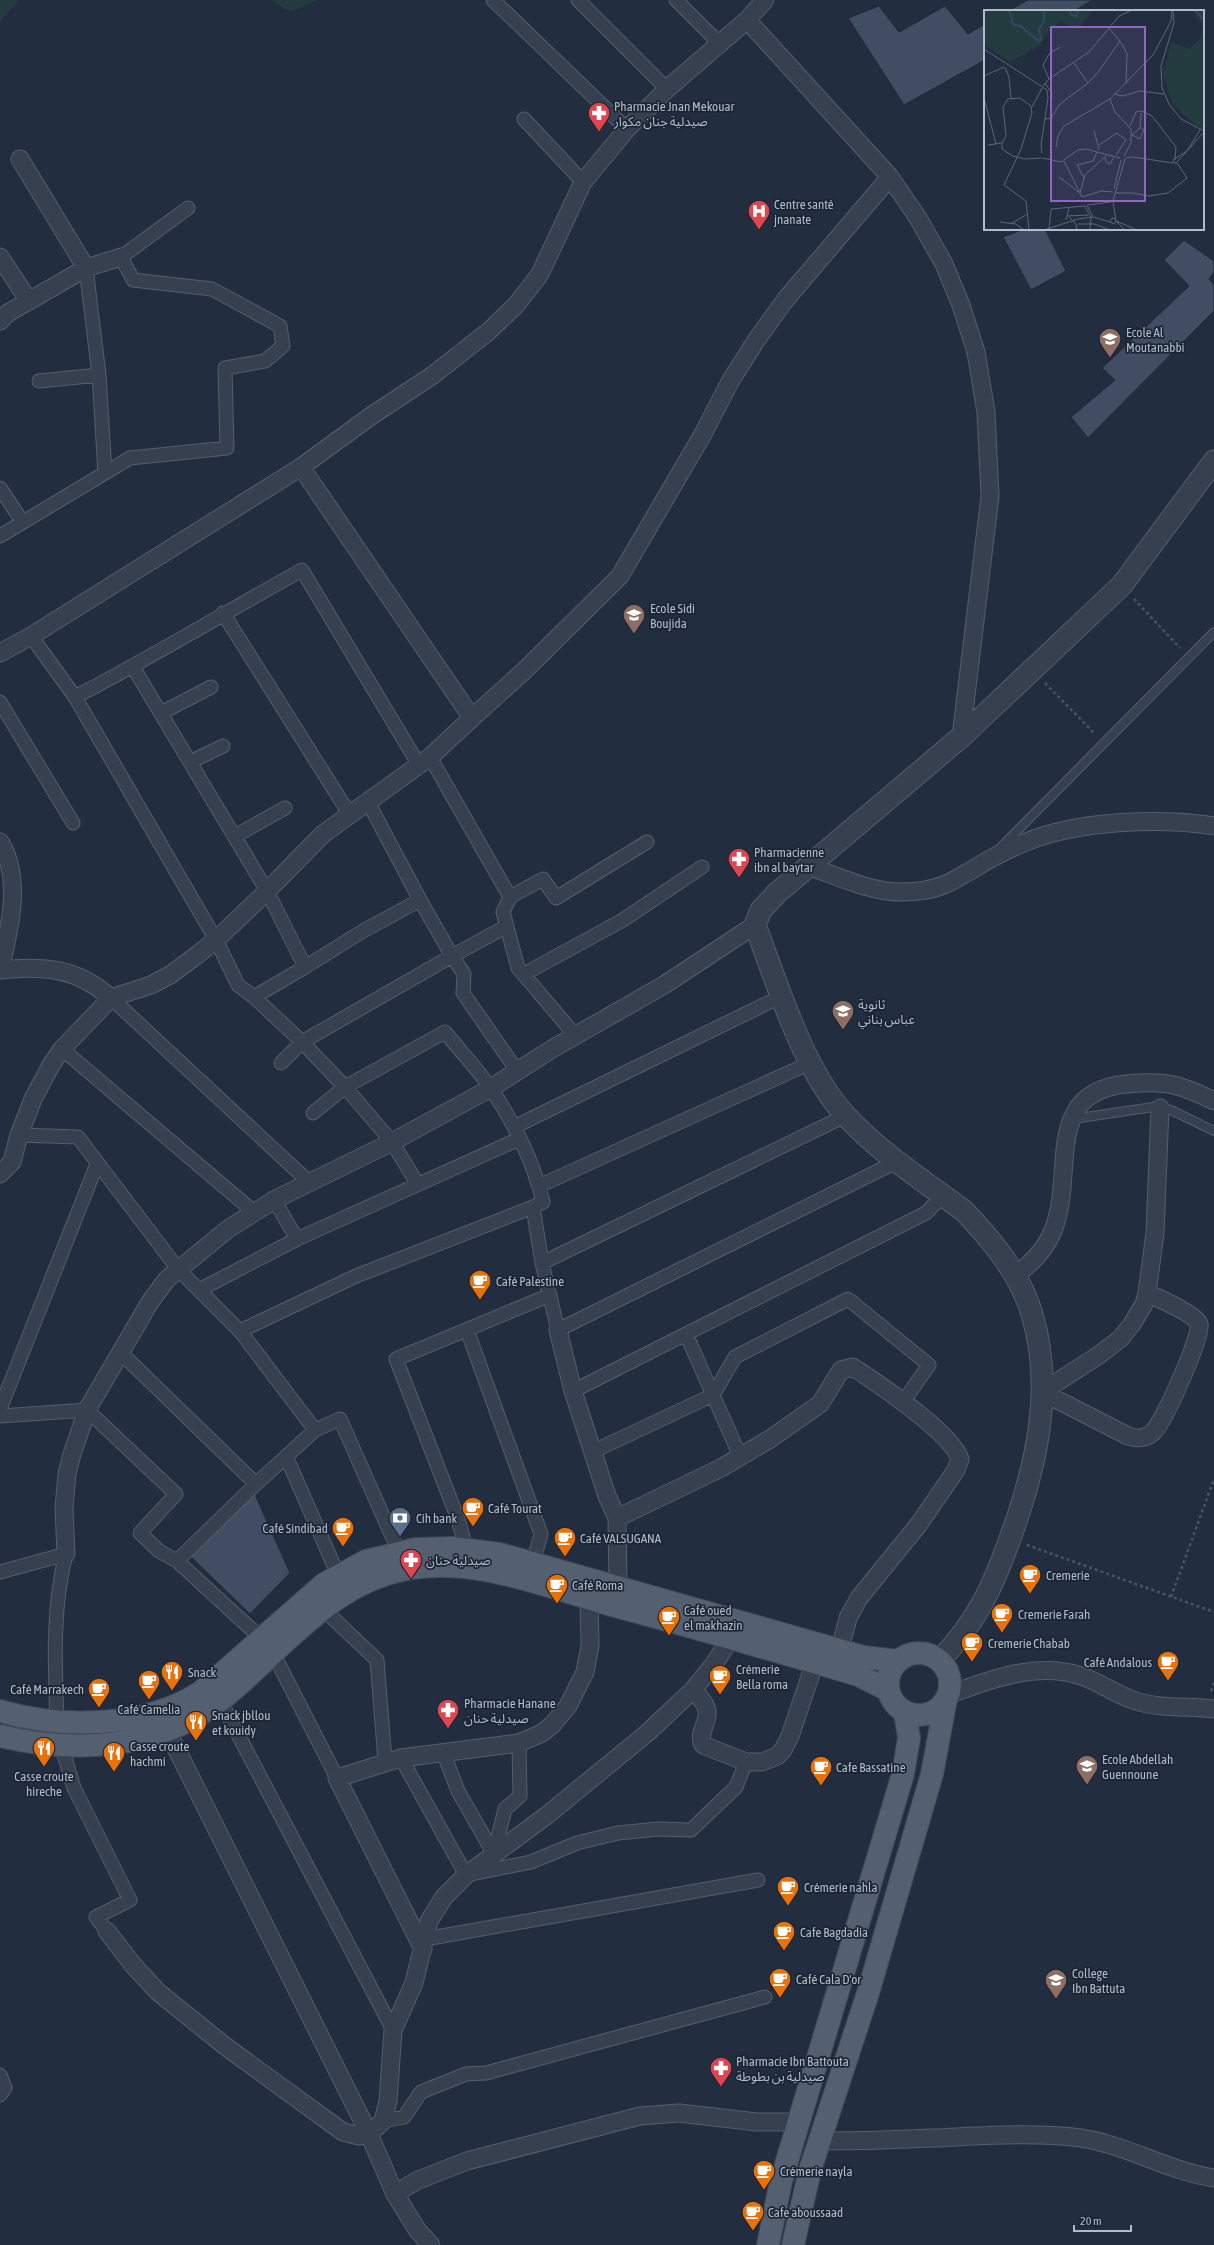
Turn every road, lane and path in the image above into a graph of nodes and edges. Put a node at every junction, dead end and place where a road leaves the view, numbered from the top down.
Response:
1 (492, 0) edge
2 (578, 0) edge
3 (676, 0) edge
4 (765, 0) edge
5 (747, 20) junction
6 (719, 43) junction
7 (667, 89) junction
8 (524, 119) dead end
9 (627, 129) junction
10 (20, 159) dead end
11 (890, 177) junction
12 (583, 182) junction
13 (188, 208) dead end
14 (121, 257) junction
15 (0, 258) edge
16 (86, 268) junction
17 (29, 301) junction
18 (0, 321) edge
19 (99, 375) junction
20 (39, 381) dead end
21 (1214, 461) edge
22 (301, 467) junction
23 (105, 473) junction
24 (0, 488) edge
25 (22, 521) junction
26 (0, 536) edge
27 (1122, 585) junction
28 (223, 613) junction
29 (1214, 632) edge
30 (31, 636) junction
31 (0, 653) edge
32 (1189, 658) junction
33 (133, 667) junction
34 (1032, 670) junction
35 (211, 686) dead end
36 (76, 697) junction
37 (0, 702) edge
38 (161, 713) junction
39 (472, 718) junction
40 (961, 737) junction
41 (1104, 743) junction
42 (223, 746) dead end
43 (425, 761) junction
44 (190, 762) junction
45 (368, 802) junction
46 (285, 808) dead end
47 (350, 815) junction
48 (73, 823) dead end
49 (1214, 826) edge
50 (235, 836) junction
51 (0, 842) edge
52 (647, 842) dead end
53 (989, 859) junction
54 (808, 866) junction
55 (702, 867) dead end
56 (267, 891) junction
57 (510, 897) junction
58 (420, 900) junction
59 (755, 925) junction
60 (507, 926) junction
61 (216, 940) junction
62 (452, 956) junction
63 (305, 967) junction
64 (0, 970) edge
65 (524, 974) junction
66 (782, 996) junction
67 (254, 997) junction
68 (111, 998) junction
69 (575, 1035) junction
70 (302, 1042) junction
71 (62, 1049) junction
72 (281, 1063) dead end
73 (810, 1063) junction
74 (518, 1072) junction
75 (345, 1087) junction
76 (491, 1088) junction
77 (1214, 1101) edge
78 (1160, 1108) junction
79 (313, 1113) dead end
80 (845, 1116) junction
81 (1072, 1119) junction
82 (1214, 1130) edge
83 (516, 1133) junction
84 (19, 1135) junction
85 (392, 1142) junction
86 (898, 1161) junction
87 (97, 1164) junction
88 (0, 1174) edge
89 (310, 1183) junction
90 (417, 1183) junction
91 (539, 1186) junction
92 (943, 1195) junction
93 (274, 1200) junction
94 (533, 1207) junction
95 (254, 1212) junction
96 (297, 1239) junction
97 (542, 1263) junction
98 (178, 1269) junction
99 (1014, 1276) junction
100 (199, 1290) junction
101 (1148, 1293) junction
102 (550, 1295) junction
103 (468, 1330) junction
104 (558, 1330) junction
105 (240, 1331) junction
106 (686, 1334) junction
107 (121, 1352) junction
108 (573, 1391) junction
109 (1042, 1392) junction
110 (713, 1395) junction
111 (903, 1402) junction
112 (0, 1409) edge
113 (87, 1410) junction
114 (0, 1416) edge
115 (315, 1430) junction
116 (594, 1451) junction
117 (286, 1456) junction
118 (740, 1456) junction
119 (1214, 1480) edge
120 (256, 1484) junction
121 (618, 1518) junction
122 (1010, 1539) junction
123 (466, 1549) junction
124 (399, 1552) junction
125 (66, 1554) junction
126 (177, 1561) junction
127 (533, 1563) junction
128 (0, 1572) edge
129 (338, 1575) junction
130 (618, 1587) junction
131 (1171, 1596) junction
132 (589, 1598) junction
133 (322, 1608) junction
134 (1214, 1612) edge
135 (731, 1638) junction
136 (267, 1646) junction
137 (840, 1649) junction
138 (898, 1661) junction
139 (939, 1661) junction
140 (815, 1662) junction
141 (693, 1690) junction
142 (888, 1690) junction
143 (947, 1697) junction
144 (220, 1700) junction
145 (1214, 1709) edge
146 (0, 1711) edge
147 (905, 1712) junction
148 (57, 1720) junction
149 (167, 1730) junction
150 (0, 1736) edge
151 (520, 1743) junction
152 (61, 1744) junction
153 (443, 1752) junction
154 (393, 1759) junction
155 (746, 1762) junction
156 (337, 1778) junction
157 (494, 1854) junction
158 (466, 1875) junction
159 (758, 1880) dead end
160 (107, 1931) joint
161 (424, 1944) junction
162 (765, 1997) dead end
163 (393, 2030) junction
164 (0, 2075) edge
165 (0, 2095) edge
166 (383, 2121) junction
167 (798, 2122) junction
168 (369, 2134) junction
169 (818, 2141) junction
170 (1214, 2178) edge
171 (395, 2194) junction
172 (430, 2245) edge
173 (768, 2245) edge
174 (794, 2245) edge

1 - 9 street
2 - 7 street
3 - 6 street
4 - 5 street
5 - 6 street
5 - 11 street
6 - 7 street
7 - 9 street
8 - 12 street
9 - 12 street
10 - 16 street
11 - 39 street
11 - 40 street
12 - 22 street
13 - 14 street
14 - 16 street
14 - 23 street
15 - 17 street
16 - 17 street
16 - 19 street
17 - 18 street
19 - 20 street
19 - 23 street
21 - 27 street
22 - 30 street
22 - 39 street
23 - 25 street
24 - 25 street
25 - 26 street
27 - 32 path
27 - 34 street
28 - 33 street
28 - 43 street
28 - 47 street
29 - 32 lane
30 - 31 street
30 - 36 street
32 - 41 lane
33 - 36 street
33 - 38 street
34 - 40 street
34 - 41 path
35 - 38 street
36 - 61 street
37 - 48 street
38 - 44 street
39 - 43 street
40 - 54 street
41 - 53 lane
42 - 44 street
43 - 45 street
43 - 57 street
44 - 50 street
45 - 47 street
45 - 58 street
46 - 50 street
47 - 56 street
49 - 53 street
50 - 56 street
51 - 64 street
52 - 57 street
53 - 54 street
54 - 59 street
55 - 65 street
56 - 61 street
56 - 63 street
57 - 60 street
58 - 62 street
58 - 63 street
59 - 66 street
59 - 69 street
60 - 62 street
60 - 65 street
61 - 67 street
61 - 68 street
62 - 70 street
62 - 74 street
63 - 67 street
64 - 68 street
65 - 69 street
66 - 73 street
66 - 83 street
67 - 70 street
68 - 71 street
68 - 89 street
69 - 74 street
70 - 72 street
70 - 75 street
71 - 84 street
71 - 95 street
73 - 80 street
73 - 91 street
74 - 76 street
75 - 76 street
75 - 79 street
75 - 85 street
76 - 83 street
76 - 85 street
77 - 81 street
78 - 81 lane
78 - 82 lane
78 - 101 street
80 - 86 street
80 - 97 street
81 - 99 street
83 - 90 street
83 - 91 street
84 - 87 street
84 - 88 street
85 - 89 street
85 - 90 street
86 - 92 street
86 - 104 street
87 - 98 street
87 - 112 street
89 - 93 street
90 - 96 street
91 - 94 street
92 - 99 street
92 - 106 street
93 - 95 street
93 - 96 street
94 - 97 street
94 - 105 street
95 - 98 street
96 - 100 street
97 - 102 street
98 - 100 street
98 - 107 street
99 - 109 street
100 - 105 street
101 - 109 street
101 - 109 street
102 - 103 street
102 - 104 street
103 - 123 street
103 - 127 street
104 - 108 street
105 - 115 street
106 - 108 street
106 - 110 street
107 - 113 street
107 - 120 street
108 - 116 street
109 - 122 street
110 - 111 street
110 - 116 street
110 - 118 street
111 - 118 street
111 - 137 street
113 - 114 street
113 - 125 street
113 - 126 street
115 - 117 street
115 - 124 street
116 - 121 street
117 - 120 street
117 - 129 street
118 - 121 street
119 - 131 path
120 - 126 street
121 - 130 street
122 - 131 path
122 - 139 street
123 - 124 main road
123 - 127 main road
124 - 129 main road
125 - 128 street
125 - 148 street
126 - 136 street
127 - 130 main road
129 - 136 main road
130 - 137 main road
131 - 134 path
132 - 133 main road
132 - 135 main road
132 - 151 street
133 - 136 main road
133 - 154 street
135 - 140 main road
135 - 141 street
136 - 144 main road
136 - 148 main road
136 - 156 street
137 - 138 main road
138 - 139 main road
138 - 142 main road
139 - 143 main road
140 - 142 main road
140 - 155 street
141 - 155 street
141 - 157 street
142 - 147 main road
143 - 145 street
143 - 147 main road
143 - 169 main road
144 - 149 main road
144 - 163 street
146 - 148 main road
147 - 167 main road
149 - 152 main road
149 - 168 street
150 - 152 main road
151 - 153 street
151 - 157 street
152 - 160 street
153 - 154 street
153 - 157 street
154 - 156 street
154 - 158 street
155 - 158 street
156 - 161 street
157 - 158 street
158 - 161 street
159 - 161 street
160 - 168 street
161 - 163 street
162 - 166 street
163 - 166 street
164 - 165 street
166 - 168 street
167 - 171 street
167 - 173 main road
168 - 171 street
169 - 170 street
169 - 174 main road
171 - 172 street

